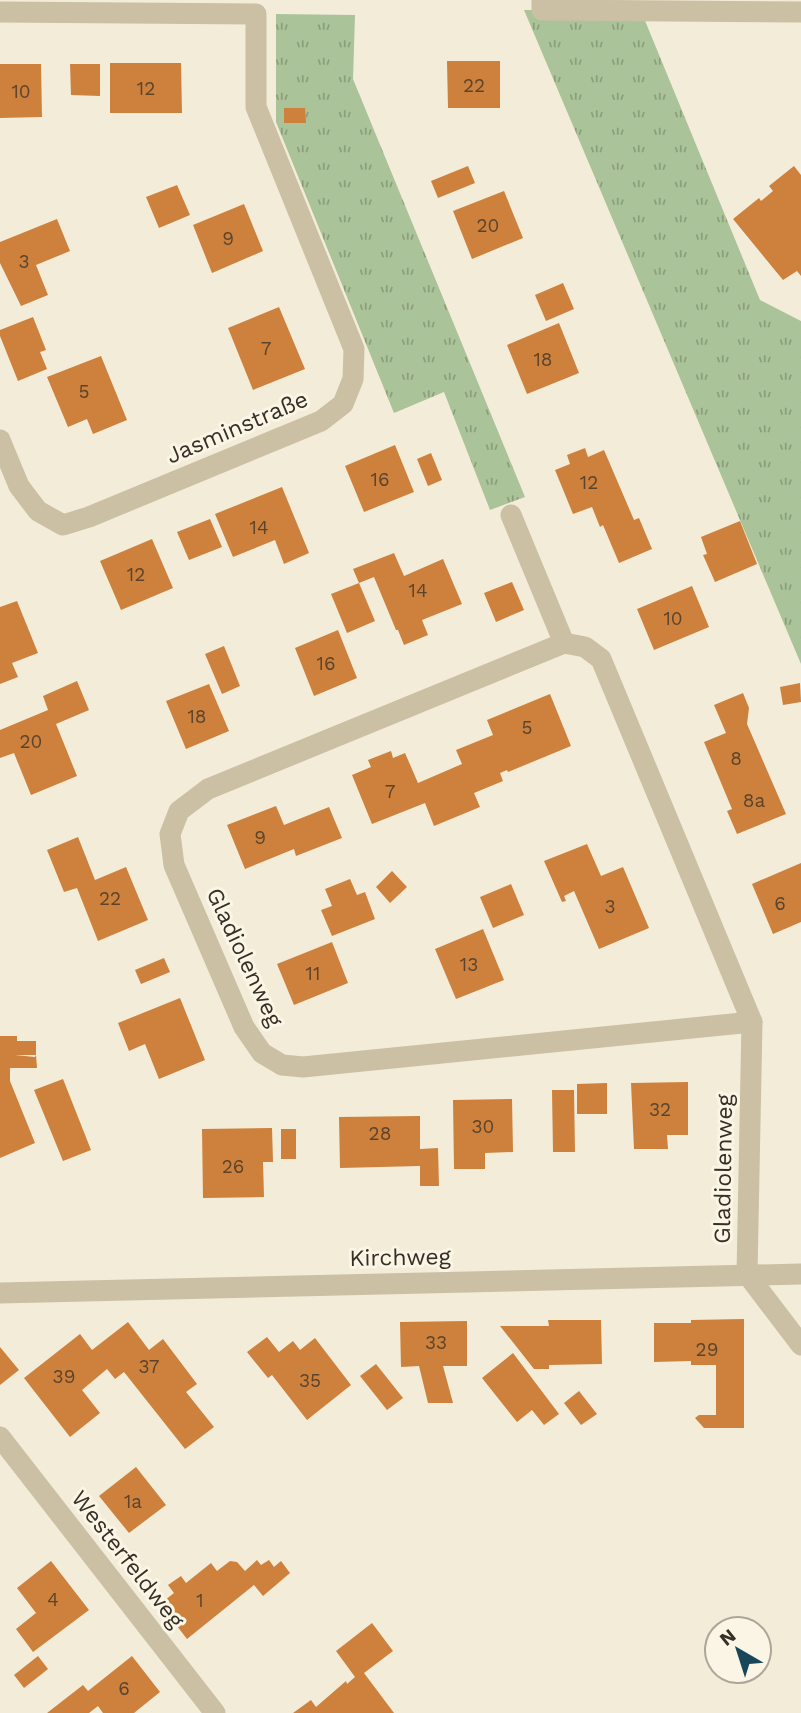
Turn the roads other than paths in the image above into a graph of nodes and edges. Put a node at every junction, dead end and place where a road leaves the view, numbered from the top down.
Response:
1 (542, 5) edge
2 (86, 7) edge
3 (0, 12) edge
4 (801, 12) edge
5 (0, 440) edge
6 (512, 515) dead end
7 (564, 643) junction
8 (752, 1022) junction
9 (747, 1274) junction
10 (801, 1274) edge
11 (0, 1293) edge
12 (801, 1345) edge
13 (0, 1437) edge
14 (215, 1713) edge

1 - 4 street
2 - 3 street
2 - 5 street, Jasminstraße
6 - 7 street
7 - 8 street, Gladiolenweg
7 - 8 street, Gladiolenweg
8 - 9 street, Gladiolenweg
9 - 10 street, Kirchweg
9 - 11 street, Kirchweg
9 - 12 street
13 - 14 street, Westerfeldweg

